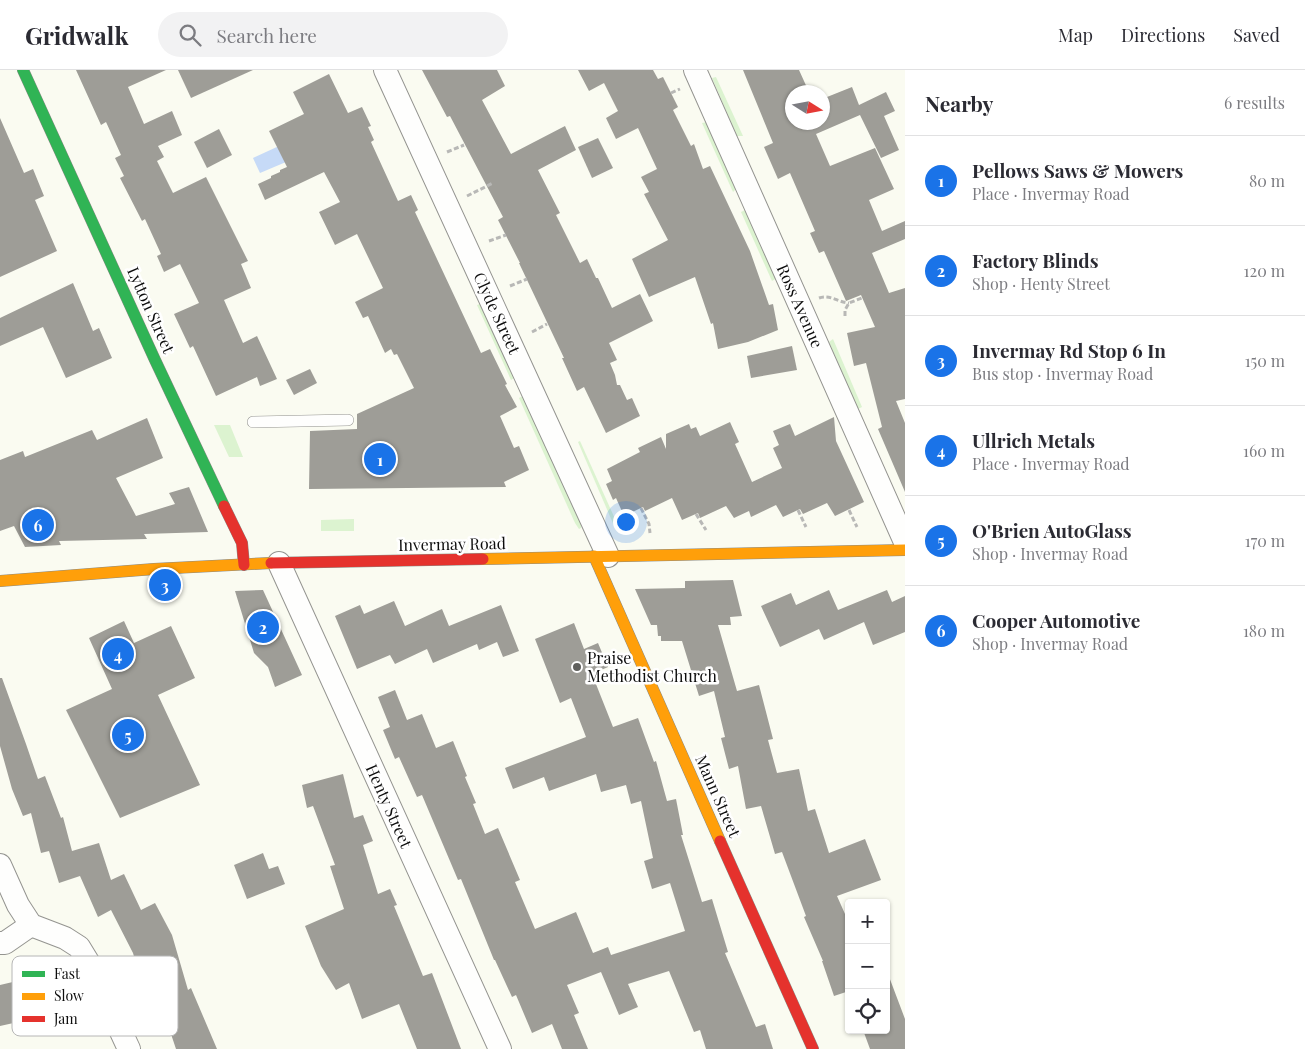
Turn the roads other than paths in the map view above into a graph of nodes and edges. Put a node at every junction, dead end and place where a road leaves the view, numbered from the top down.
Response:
1 (24, 70) edge
2 (385, 70) edge
3 (690, 78) edge
4 (348, 420) dead end
5 (253, 422) dead end
6 (905, 542) edge
7 (905, 550) edge
8 (601, 556) junction
9 (279, 563) junction
10 (244, 565) junction
11 (0, 581) edge
12 (0, 864) edge
13 (31, 926) junction
14 (0, 943) edge
15 (84, 956) edge
16 (123, 1036) edge
17 (129, 1049) edge
18 (500, 1049) edge
19 (813, 1049) edge

1 - 10 street, Lytton Street
2 - 8 street, Clyde Street
3 - 6 street, Ross Avenue
4 - 5 lane
7 - 8 street, Invermay Road
8 - 9 street, Invermay Road
8 - 19 street, Mann Street
9 - 10 street, Invermay Road
9 - 18 street, Henty Street
10 - 11 street, Invermay Road
12 - 13 street
13 - 14 street
13 - 15 street
16 - 17 street

